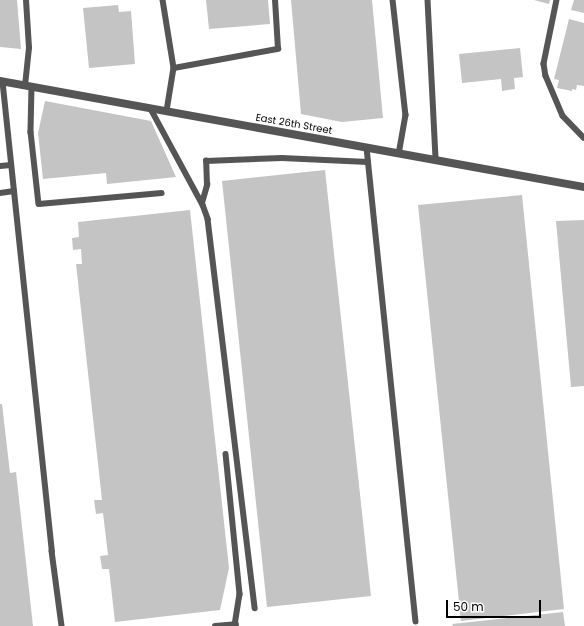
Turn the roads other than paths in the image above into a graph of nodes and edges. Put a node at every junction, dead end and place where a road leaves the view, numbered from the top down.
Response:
1 (26, 0) edge
2 (163, 0) edge
3 (275, 0) edge
4 (393, 0) edge
5 (428, 0) edge
6 (557, 0) edge
7 (174, 68) junction
8 (2, 82) edge
9 (28, 86) junction
10 (151, 109) junction
11 (167, 111) junction
12 (584, 138) edge
13 (367, 148) junction
14 (399, 153) junction
15 (436, 160) junction
16 (368, 162) junction
17 (12, 165) junction
18 (0, 166) edge
19 (584, 187) edge
20 (14, 191) junction
21 (0, 193) edge
22 (162, 193) dead end
23 (202, 203) junction
24 (226, 454) dead end
25 (255, 608) dead end
26 (416, 621) dead end
27 (236, 625) edge
28 (62, 626) edge
29 (215, 626) edge

1 - 9 lane
2 - 7 lane
3 - 7 lane
4 - 14 lane
5 - 15 lane
6 - 12 lane
7 - 11 lane
8 - 9 street, East 26th Street
8 - 17 lane
9 - 10 street, East 26th Street
9 - 22 lane
10 - 11 street, East 26th Street
10 - 23 lane
11 - 13 street, East 26th Street
13 - 14 street, East 26th Street
13 - 16 lane
14 - 15 street, East 26th Street
15 - 19 street, East 26th Street
16 - 23 lane
16 - 26 lane
17 - 18 lane
17 - 20 lane
20 - 21 lane
20 - 28 lane
23 - 25 lane
24 - 27 lane
27 - 29 lane

